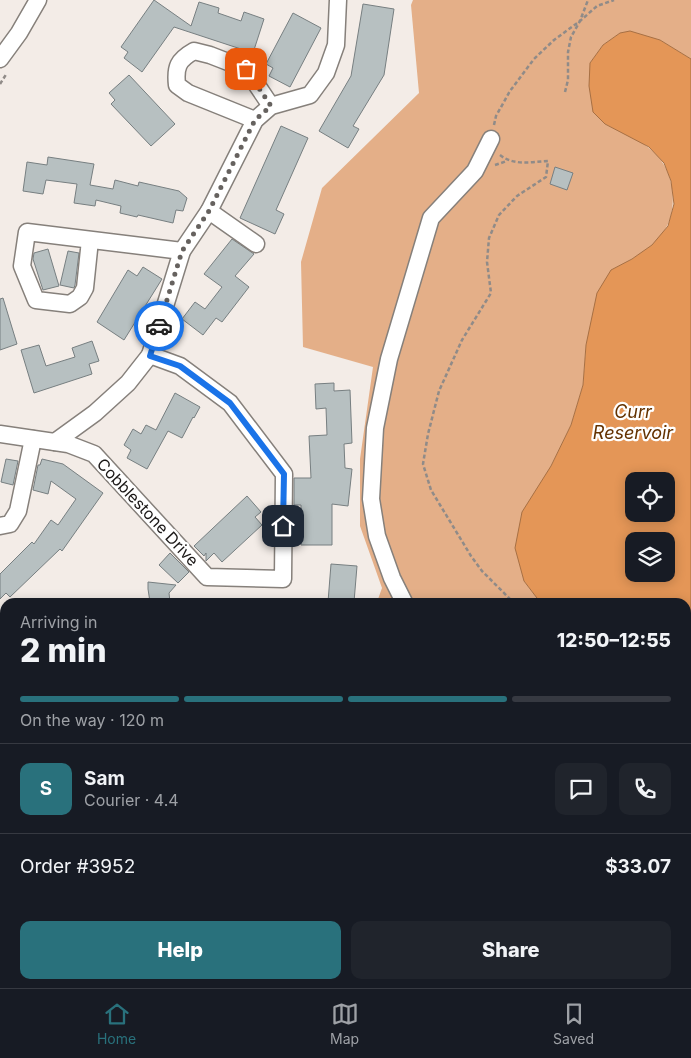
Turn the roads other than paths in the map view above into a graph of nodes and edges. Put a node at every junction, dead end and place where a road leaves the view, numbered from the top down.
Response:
1 (38, 0) edge
2 (338, 0) edge
3 (0, 59) edge
4 (271, 106) junction
5 (255, 120) junction
6 (491, 139) road end
7 (209, 211) junction
8 (90, 240) junction
9 (256, 244) dead end
10 (182, 251) junction
11 (150, 356) junction
12 (0, 434) edge
13 (33, 439) junction
14 (55, 442) junction
15 (0, 526) edge
16 (402, 598) edge

1 - 3 street
2 - 4 street
4 - 5 street
4 - 5 street
5 - 7 street
6 - 16 street
7 - 9 street
7 - 10 street
8 - 8 street
8 - 10 street
10 - 11 street
11 - 14 street
11 - 14 street, Cobblestone Drive
12 - 13 street, Cobblestone Drive
13 - 14 street, Cobblestone Drive
13 - 15 street

